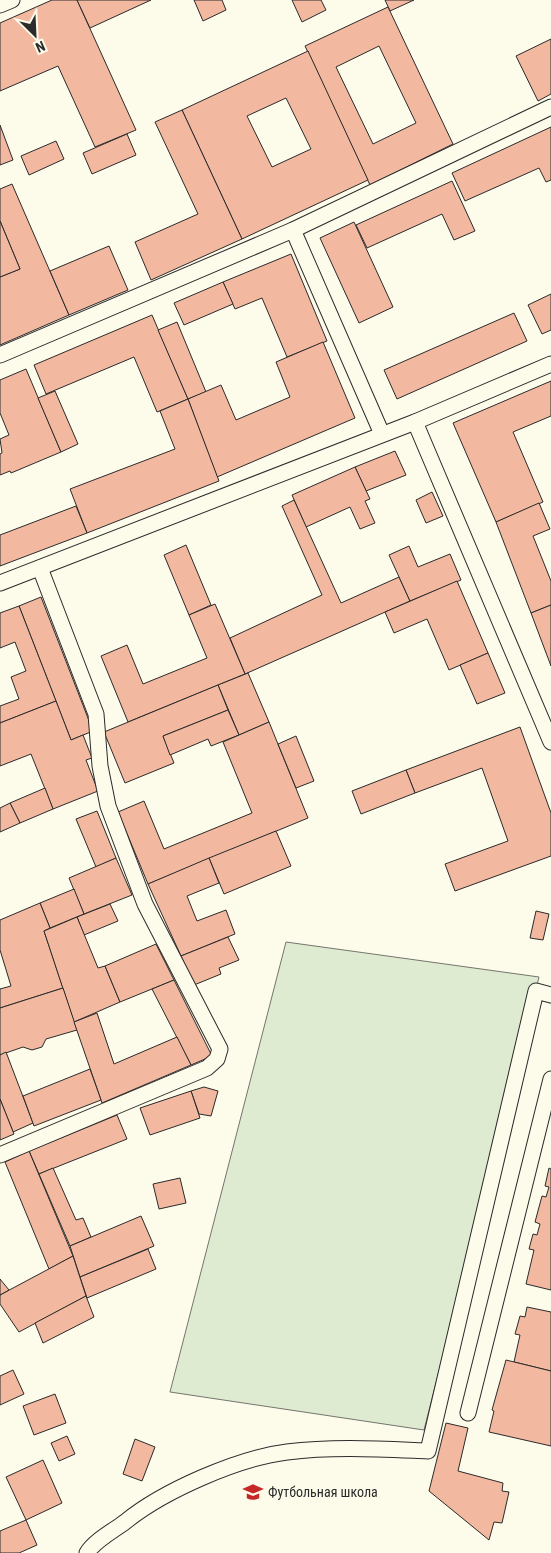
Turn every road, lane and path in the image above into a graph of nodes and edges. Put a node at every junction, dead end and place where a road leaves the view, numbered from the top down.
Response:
1 (12, 0) edge
2 (0, 5) edge
3 (551, 107) edge
4 (293, 230) junction
5 (0, 356) edge
6 (551, 364) edge
7 (415, 422) junction
8 (382, 434) junction
9 (40, 568) junction
10 (0, 583) edge
11 (551, 742) edge
12 (551, 995) edge
13 (551, 1079) edge
14 (0, 1155) edge
15 (468, 1413) dead end
16 (86, 1553) edge

1 - 2 lane
3 - 4 lane
4 - 5 lane
4 - 8 lane
6 - 7 lane
7 - 8 lane
7 - 11 lane
8 - 9 lane
9 - 10 lane
9 - 14 lane
12 - 16 lane
13 - 15 lane

